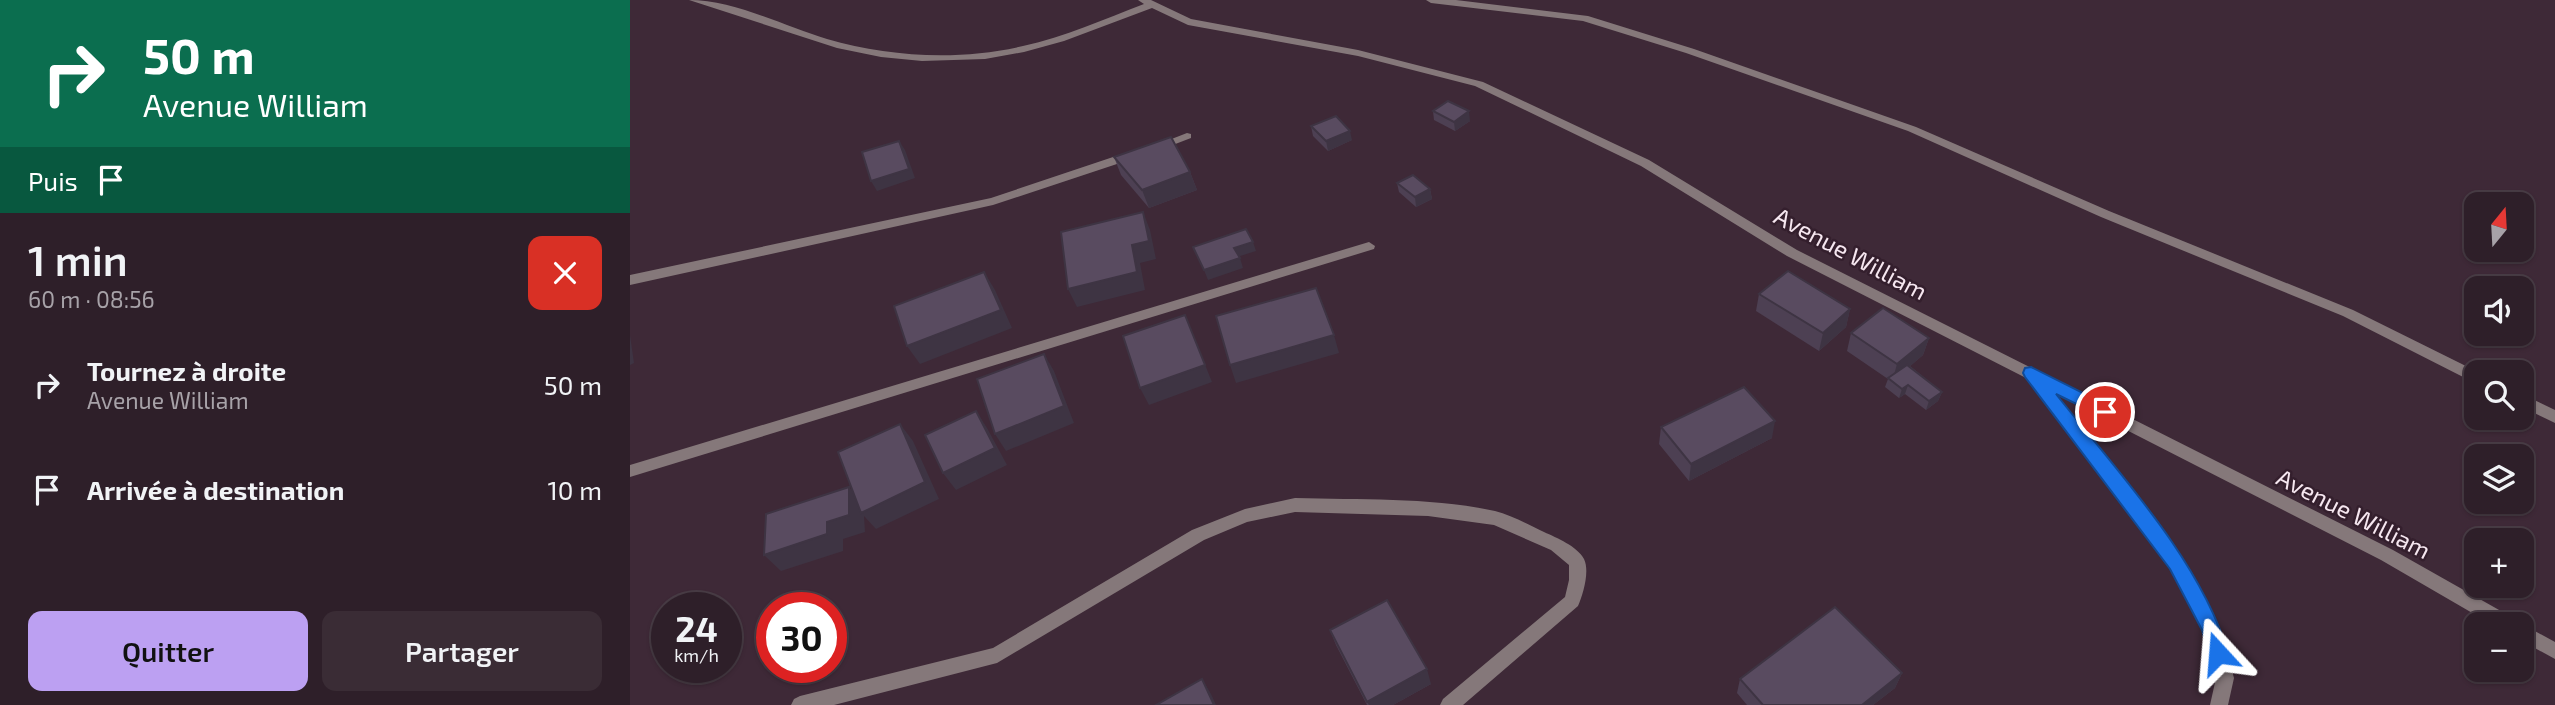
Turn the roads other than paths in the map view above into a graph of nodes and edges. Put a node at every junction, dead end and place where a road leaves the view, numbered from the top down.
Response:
1 (694, 0) edge
2 (1431, 0) edge
3 (1147, 2) edge
4 (1188, 136) dead end
5 (1369, 246) dead end
6 (630, 280) edge
7 (2464, 371) edge
8 (2031, 373) junction
9 (2534, 406) edge
10 (2555, 417) edge
11 (630, 471) edge
12 (2487, 612) edge
13 (2534, 639) edge
14 (2555, 651) edge
15 (800, 705) edge
16 (1449, 705) edge
17 (2219, 705) edge

1 - 3 street
2 - 7 street
3 - 8 street, Avenue William
4 - 6 street
5 - 11 street
8 - 12 street, Avenue William
8 - 17 street
9 - 10 street
13 - 14 street
15 - 16 street

